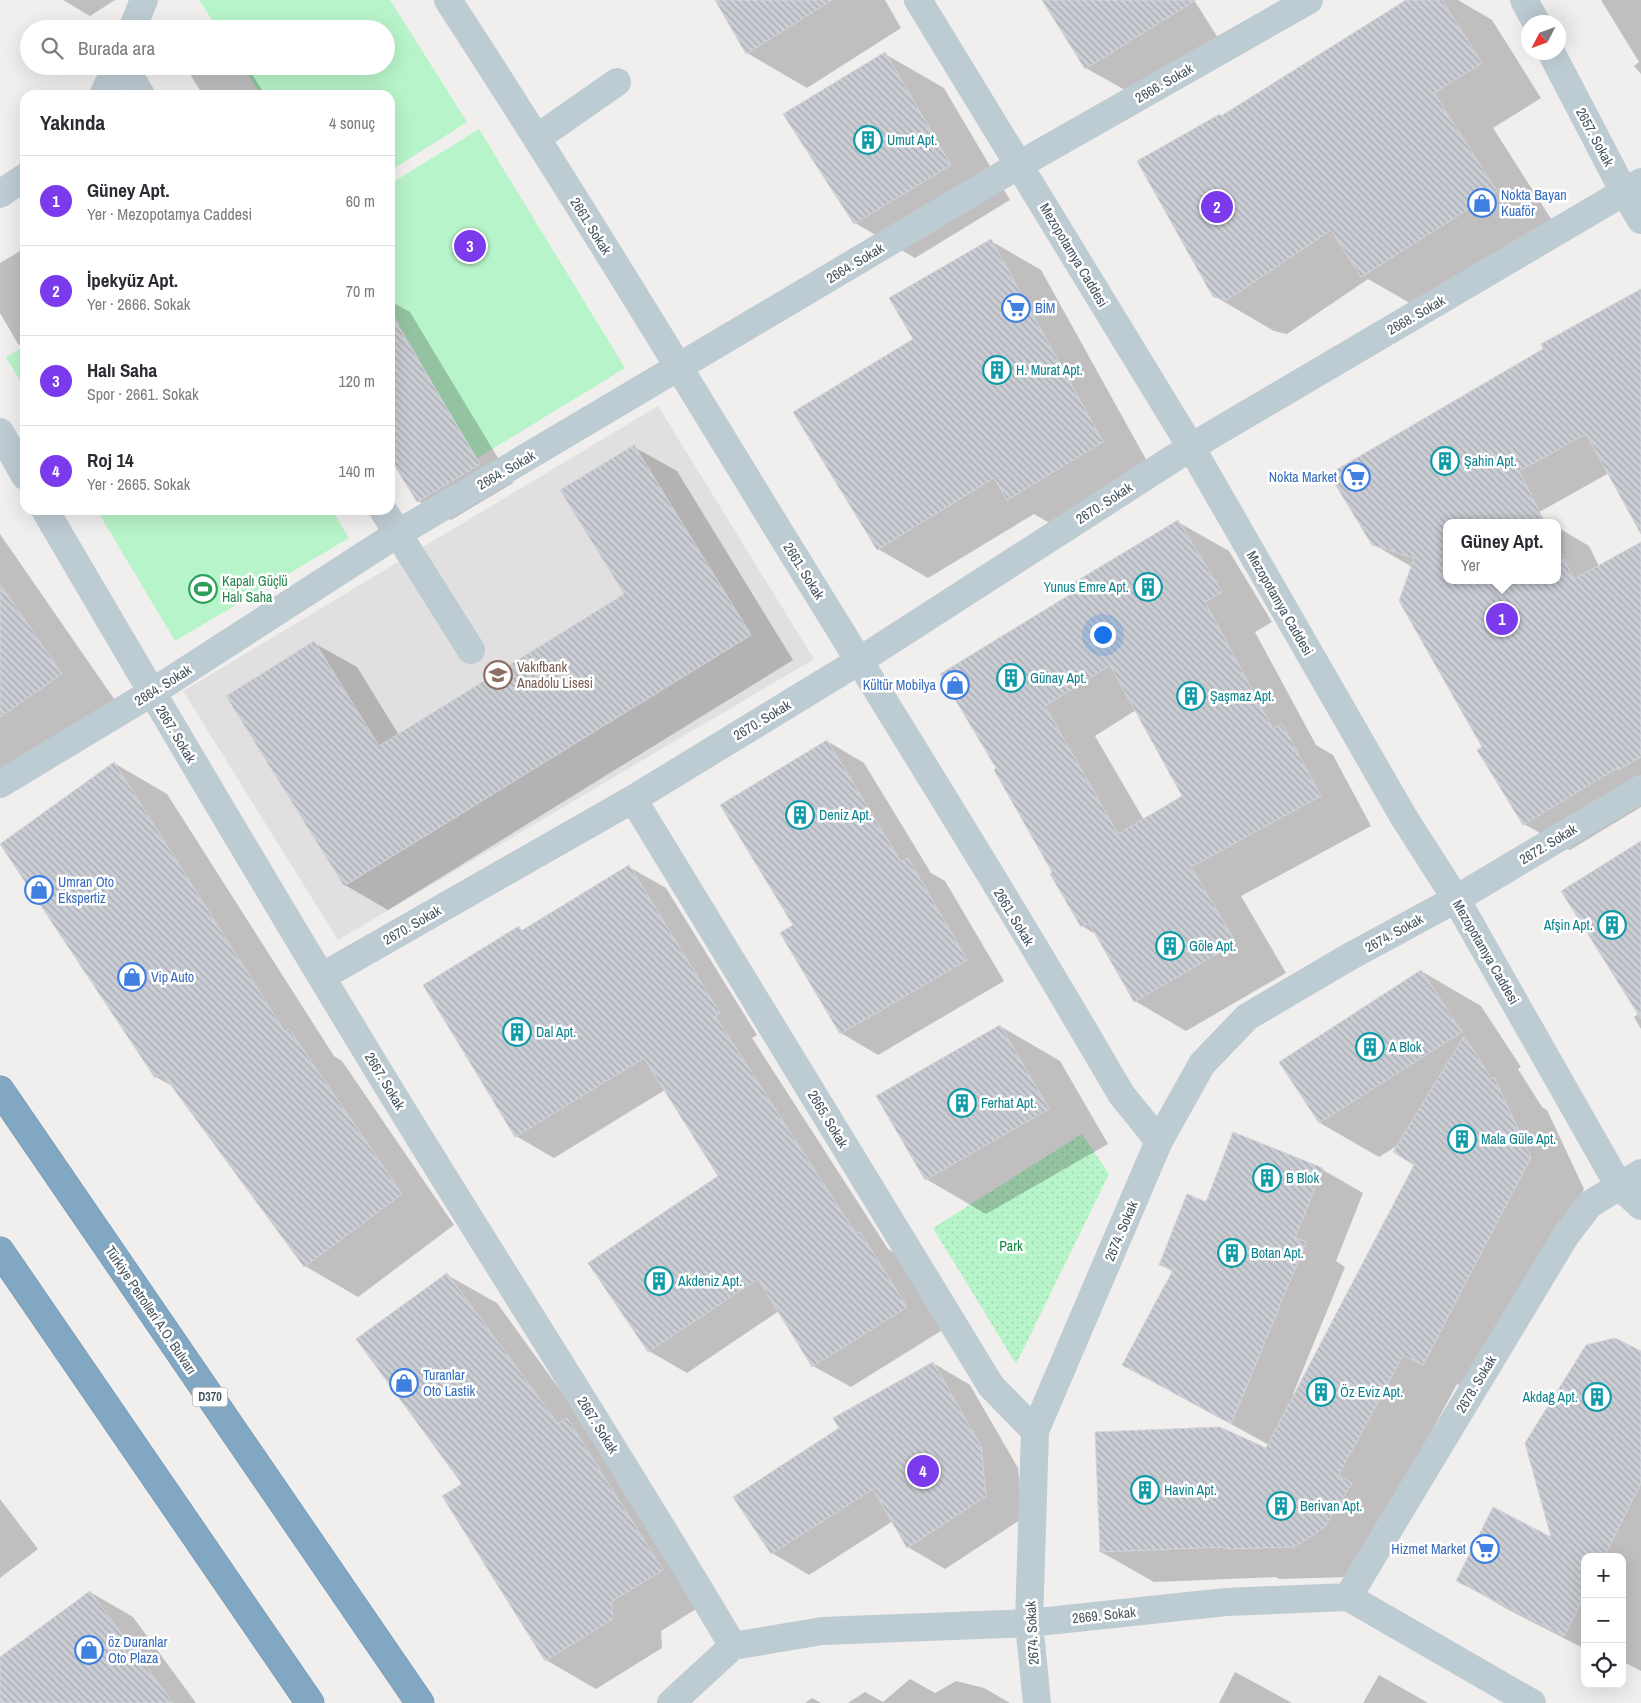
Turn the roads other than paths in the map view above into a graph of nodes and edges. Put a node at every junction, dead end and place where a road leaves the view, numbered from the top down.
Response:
1 (144, 0) edge
2 (448, 0) edge
3 (918, 0) edge
4 (1309, 0) edge
5 (1524, 0) edge
6 (1532, 15) edge
7 (136, 20) edge
8 (1556, 60) edge
9 (113, 75) edge
10 (129, 75) edge
11 (616, 82) dead end
12 (105, 90) edge
13 (138, 90) edge
14 (537, 138) junction
15 (1019, 165) junction
16 (20, 180) edge
17 (1633, 187) edge
18 (0, 194) edge
19 (1641, 220) edge
20 (679, 368) junction
21 (0, 432) edge
22 (1190, 447) junction
23 (20, 467) edge
24 (48, 515) edge
25 (386, 515) edge
26 (397, 534) junction
27 (471, 650) dead end
28 (859, 661) junction
29 (151, 693) junction
30 (0, 784) edge
31 (1641, 789) edge
32 (633, 799) junction
33 (1456, 898) junction
34 (323, 976) junction
35 (0, 1090) edge
36 (1159, 1141) junction
37 (1630, 1180) edge
38 (1641, 1206) edge
39 (0, 1251) edge
40 (1035, 1431) junction
41 (1348, 1596) junction
42 (1029, 1623) junction
43 (733, 1646) junction
44 (310, 1703) edge
45 (420, 1703) edge
46 (671, 1703) edge
47 (1037, 1703) edge
48 (1532, 1703) edge

1 - 7 street
2 - 14 street, 2661. Sokak
3 - 15 street, Mezopotamya Caddesi
4 - 15 street, 2666. Sokak
5 - 6 street
8 - 17 street, 2657. Sokak
9 - 12 street
10 - 13 street
11 - 14 street
14 - 20 street, 2661. Sokak
15 - 20 street, 2664. Sokak
15 - 22 street, Mezopotamya Caddesi
16 - 18 street
17 - 19 street, 2657. Sokak
17 - 22 street, 2668. Sokak
20 - 26 street, 2664. Sokak
20 - 28 street, 2661. Sokak
21 - 23 street
22 - 28 street, 2670. Sokak
22 - 33 street, Mezopotamya Caddesi
24 - 29 street, 2667. Sokak
25 - 26 street
26 - 27 street
26 - 29 street, 2664. Sokak
28 - 32 street, 2670. Sokak
28 - 36 street, 2661. Sokak
29 - 30 street, 2664. Sokak
29 - 34 street, 2667. Sokak
31 - 33 street, 2672. Sokak
32 - 34 street, 2670. Sokak
32 - 40 street, 2665. Sokak
33 - 36 street, 2674. Sokak
33 - 37 street, Mezopotamya Caddesi
34 - 43 street, 2667. Sokak
35 - 45 highway, Türkiye Petrolleri A.O. Bulvarı / D370
36 - 40 street, 2674. Sokak
37 - 38 street, Mezopotamya Caddesi
37 - 41 street, 2678. Sokak
39 - 44 highway
40 - 42 street, 2674. Sokak
41 - 42 street, 2669. Sokak
41 - 48 street
42 - 43 street, 2669. Sokak
42 - 47 street, 2674. Sokak
43 - 46 street

